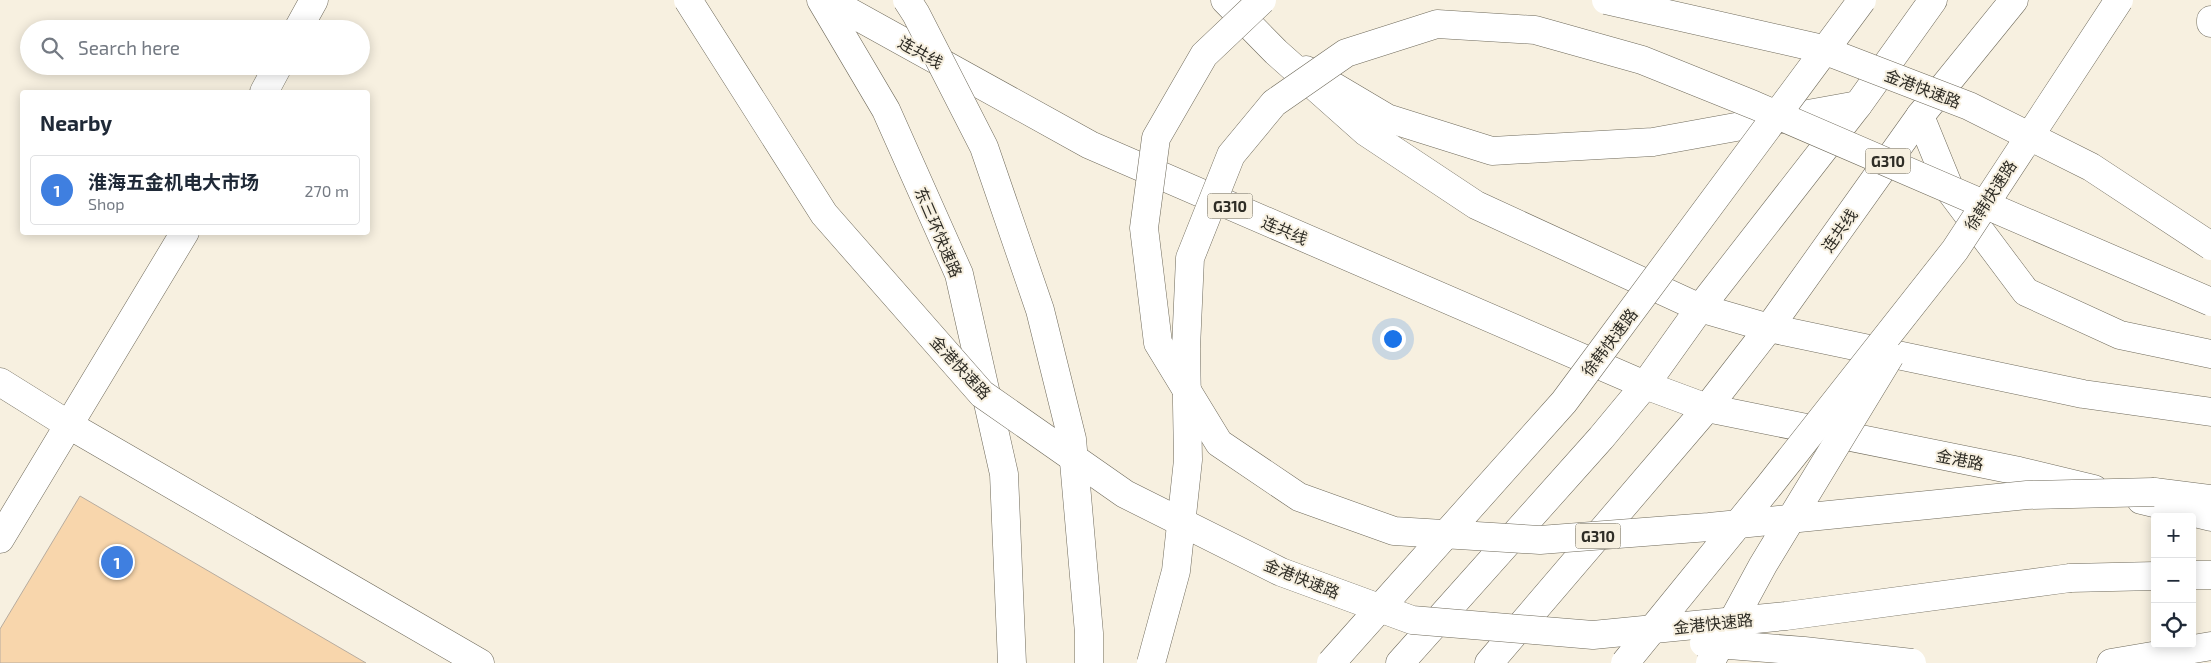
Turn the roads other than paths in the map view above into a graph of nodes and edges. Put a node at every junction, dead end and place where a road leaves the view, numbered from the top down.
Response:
1 (314, 0) edge
2 (688, 0) edge
3 (821, 0) edge
4 (828, 0) edge
5 (907, 0) edge
6 (1225, 0) edge
7 (1262, 0) edge
8 (1606, 0) edge
9 (1862, 0) edge
10 (1933, 0) edge
11 (2014, 0) edge
12 (2119, 0) edge
13 (303, 20) edge
14 (1276, 52) junction
15 (273, 75) edge
16 (265, 90) edge
17 (1858, 105) junction
18 (1920, 116) junction
19 (183, 235) edge
20 (2211, 246) edge
21 (1955, 250) junction
22 (2211, 302) edge
23 (1700, 308) junction
24 (1769, 328) junction
25 (2211, 354) edge
26 (0, 382) edge
27 (1645, 385) junction
28 (1708, 408) junction
29 (2211, 412) edge
30 (69, 426) junction
31 (2211, 499) edge
32 (2211, 517) edge
33 (0, 539) edge
34 (2196, 575) edge
35 (2211, 575) edge
36 (2151, 576) edge
37 (1593, 635) junction
38 (2211, 646) edge
39 (480, 663) edge
40 (1012, 663) edge
41 (1089, 663) edge
42 (1151, 663) edge
43 (1330, 663) edge
44 (1400, 663) edge
45 (1489, 663) edge
46 (1625, 663) edge
47 (1710, 663) edge
48 (1912, 663) edge
49 (2111, 663) edge

1 - 13 main road
2 - 37 main road, 金港快速路, bridge
3 - 40 main road, 东三环快速路
4 - 27 main road, 连共线 / G310
5 - 41 main road, bridge
6 - 14 main road
7 - 31 main road, bridge
8 - 20 main road, 金港快速路, bridge
9 - 43 main road, 徐韩快速路, bridge
10 - 17 main road
11 - 18 main road, 连共线 / G310
12 - 21 main road, 徐韩快速路, bridge
14 - 17 main road
14 - 23 main road
15 - 16 main road
17 - 23 main road
18 - 24 main road, 连共线 / G310
18 - 25 main road
19 - 30 main road
21 - 46 main road, 徐韩快速路, bridge
21 - 47 main road, bridge
22 - 42 main road, bridge
23 - 24 main road
23 - 27 main road
24 - 28 main road, 连共线 / G310
24 - 29 main road
26 - 30 main road
27 - 28 main road, 连共线 / G310
27 - 44 main road
28 - 32 main road, 金港路
28 - 45 main road, G310
30 - 33 main road
30 - 39 main road
34 - 35 main road
36 - 37 main road, 金港快速路, bridge
37 - 48 main road, bridge
38 - 49 main road

